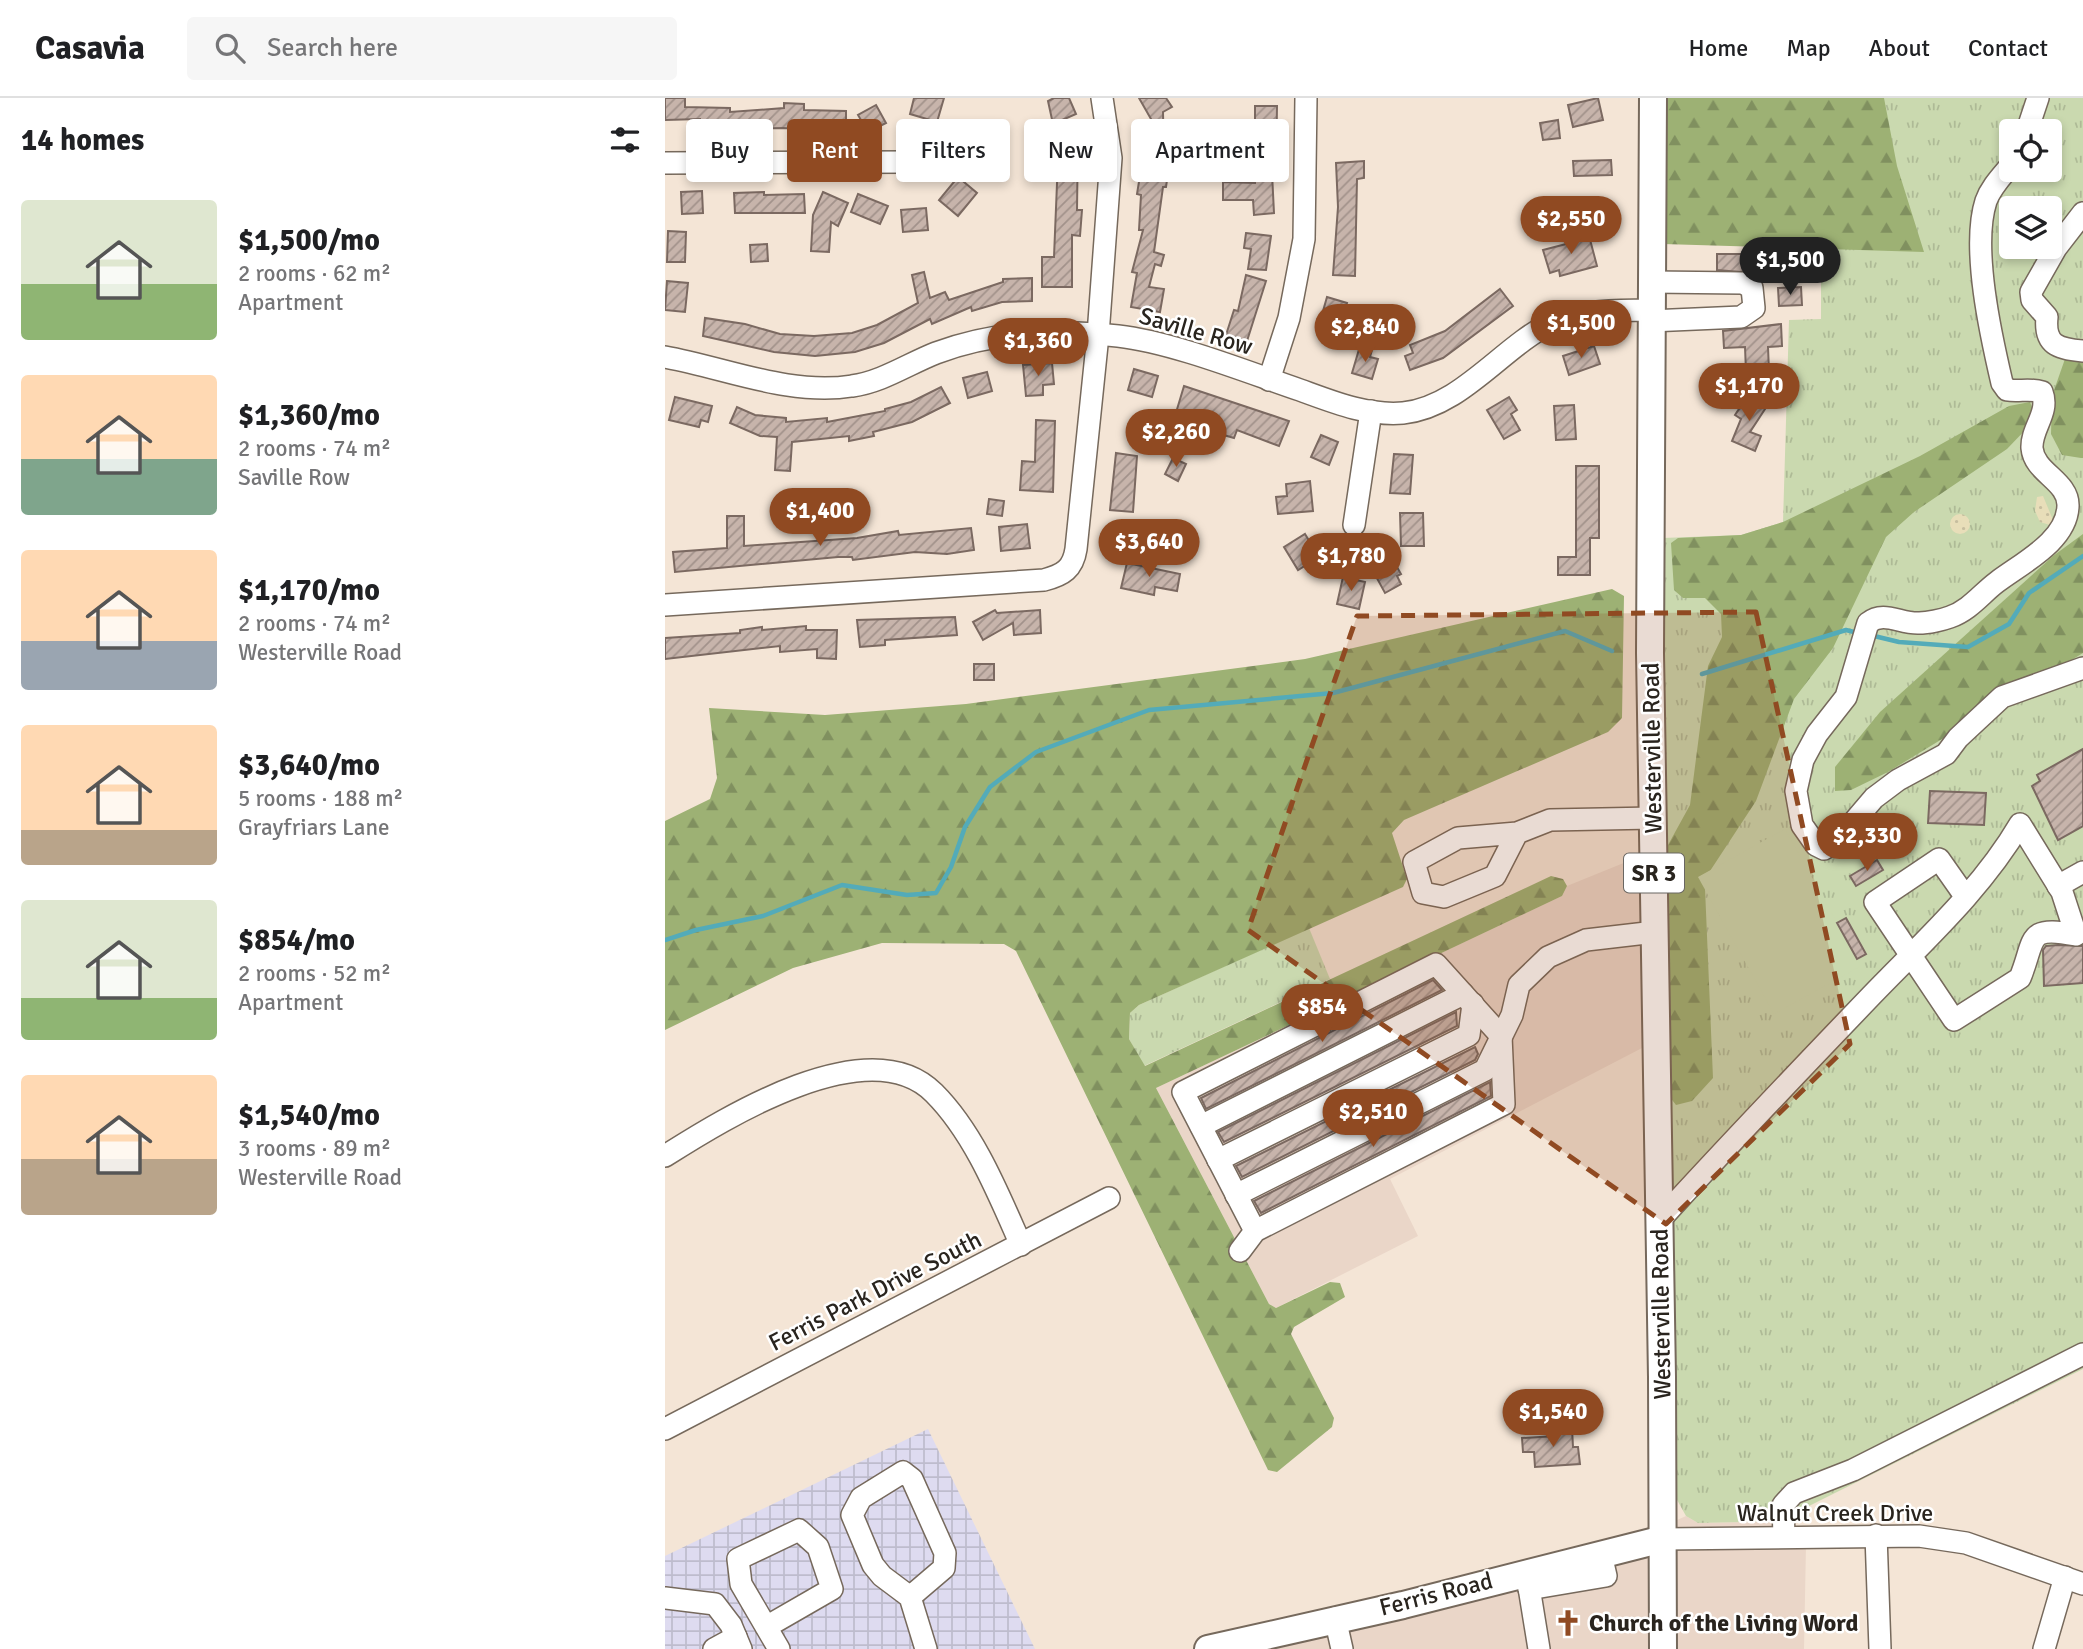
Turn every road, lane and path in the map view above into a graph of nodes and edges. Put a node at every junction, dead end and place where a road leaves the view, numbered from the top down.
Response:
1 (1102, 98) edge
2 (1306, 98) edge
3 (1653, 98) edge
4 (2038, 98) edge
5 (2031, 119) edge
6 (896, 162) edge
7 (665, 163) edge
8 (1999, 182) edge
9 (2083, 213) edge
10 (1651, 282) junction
11 (1650, 316) junction
12 (1098, 335) junction
13 (2083, 351) edge
14 (665, 358) edge
15 (1269, 380) junction
16 (1371, 411) junction
17 (2083, 494) edge
18 (2068, 509) junction
19 (1354, 525) dead end
20 (665, 605) edge
21 (2083, 668) edge
22 (1653, 818) junction
23 (1517, 833) junction
24 (2083, 872) edge
25 (2058, 886) junction
26 (1965, 896) junction
27 (1655, 932) junction
28 (1912, 956) junction
29 (1468, 999) junction
30 (1501, 1036) junction
31 (1201, 1126) junction
32 (665, 1156) edge
33 (1218, 1160) junction
34 (1236, 1195) junction
35 (1109, 1198) dead end
36 (1660, 1220) junction
37 (1255, 1231) junction
38 (1021, 1245) junction
39 (1240, 1251) dead end
40 (2083, 1354) edge
41 (665, 1429) edge
42 (1876, 1535) junction
43 (1784, 1537) junction
44 (1663, 1539) junction
45 (1528, 1580) junction
46 (2074, 1581) edge
47 (910, 1597) junction
48 (665, 1598) edge
49 (1335, 1618) junction
50 (766, 1627) junction
51 (738, 1643) edge
52 (714, 1649) edge
53 (779, 1649) edge
54 (926, 1649) edge
55 (1208, 1649) edge
56 (1342, 1649) edge
57 (1539, 1649) edge
58 (1664, 1649) edge
59 (1880, 1649) edge
60 (2044, 1649) edge

1 - 12 street
2 - 15 street
3 - 10 main road, Westerville Road / SR 3
4 - 5 street
6 - 7 street
8 - 18 street
9 - 13 street
10 - 11 main road, Westerville Road / SR 3
10 - 11 street, Saville Row
11 - 16 street, Saville Row
11 - 22 main road, Westerville Road / SR 3
12 - 14 street, Saville Row
12 - 15 street, Saville Row
12 - 20 street
15 - 16 street, Saville Row
16 - 19 street
17 - 18 street
18 - 21 street
22 - 23 street
22 - 27 main road, Westerville Road / SR 3
23 - 23 street
24 - 25 street
25 - 26 street
25 - 28 street
26 - 28 street
26 - 28 street
27 - 30 street
27 - 36 main road, Westerville Road / SR 3
28 - 36 street
29 - 30 street
29 - 31 street
29 - 31 street
29 - 33 street
30 - 34 street
30 - 37 street
31 - 33 street
32 - 38 street
33 - 34 street
34 - 37 street
35 - 38 street, Ferris Park Drive South
36 - 44 main road, Westerville Road / SR 3
37 - 39 street
38 - 41 street, Ferris Park Drive South
40 - 43 street
42 - 43 street, Walnut Creek Drive
42 - 46 street, Walnut Creek Drive
42 - 59 street
43 - 44 street, Walnut Creek Drive
44 - 45 main road, Ferris Road
44 - 58 main road, Westerville Road / SR 3
45 - 49 main road, Ferris Road
45 - 57 street
46 - 60 street
47 - 47 street
47 - 54 street
48 - 51 street
49 - 55 main road, Ferris Road
49 - 56 street
50 - 50 street
50 - 53 street
51 - 52 street

